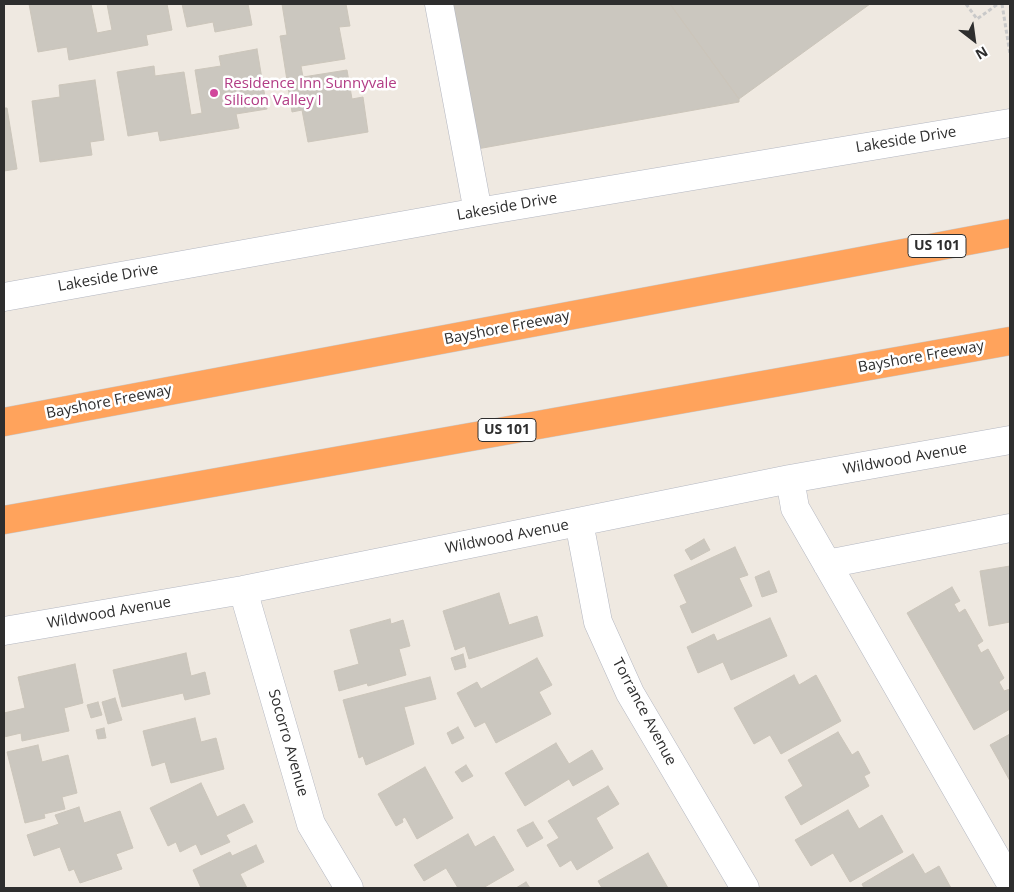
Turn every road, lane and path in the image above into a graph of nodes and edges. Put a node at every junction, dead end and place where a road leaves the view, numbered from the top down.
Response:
1 (439, 4) edge
2 (966, 4) edge
3 (1000, 4) edge
4 (1010, 54) edge
5 (1010, 123) edge
6 (478, 212) junction
7 (1010, 233) edge
8 (4, 296) edge
9 (1010, 341) edge
10 (4, 422) edge
11 (1010, 440) edge
12 (790, 479) junction
13 (4, 520) edge
14 (579, 522) junction
15 (1010, 528) edge
16 (828, 564) junction
17 (243, 590) junction
18 (4, 631) edge
19 (1010, 882) edge
20 (349, 888) edge
21 (744, 888) edge

1 - 6 street
2 - 3 path
3 - 4 path
5 - 6 street, Lakeside Drive
6 - 8 street, Lakeside Drive
7 - 10 highway, Bayshore Freeway / US 101
9 - 13 highway, Bayshore Freeway / US 101
11 - 12 street, Wildwood Avenue
12 - 14 street, Wildwood Avenue
12 - 16 street
14 - 17 street, Wildwood Avenue
14 - 21 street, Torrance Avenue
15 - 16 street
16 - 19 street
17 - 18 street, Wildwood Avenue
17 - 20 street, Socorro Avenue

